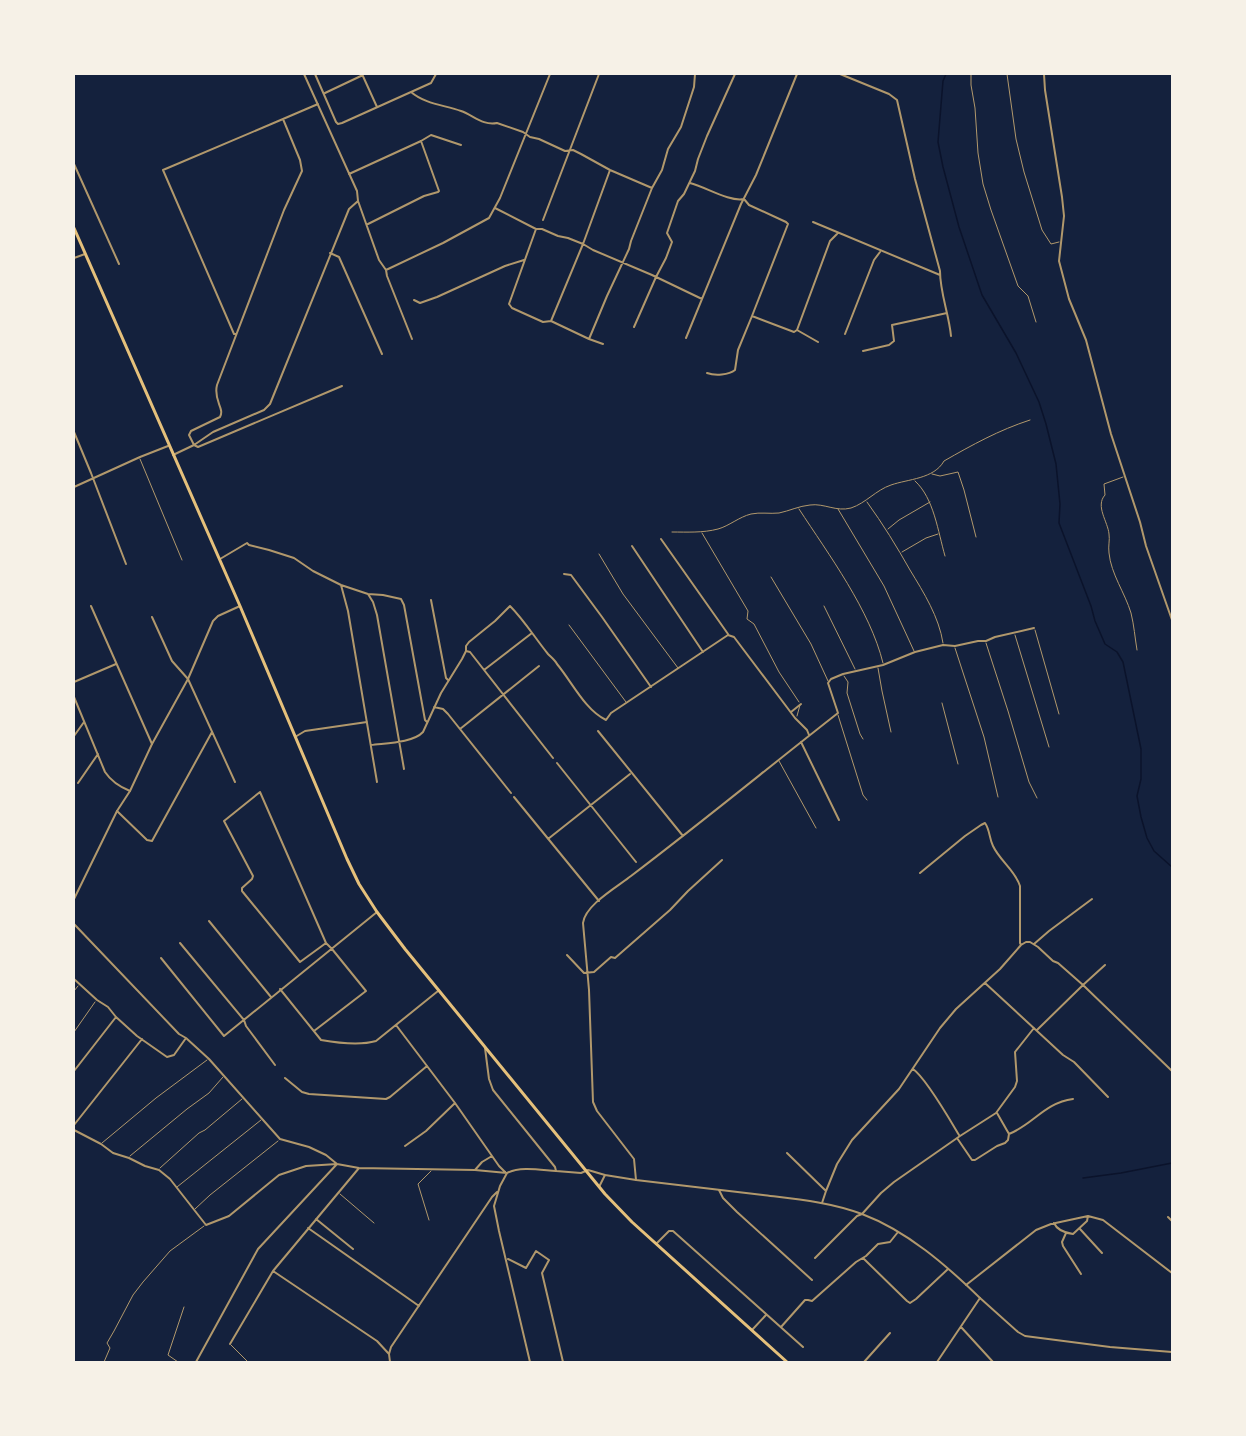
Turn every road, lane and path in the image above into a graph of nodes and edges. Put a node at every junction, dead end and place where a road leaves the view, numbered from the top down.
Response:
1 (304, 74) edge
2 (315, 74) edge
3 (363, 74) edge
4 (436, 74) edge
5 (550, 74) edge
6 (599, 74) edge
7 (696, 74) edge
8 (735, 74) edge
9 (797, 74) edge
10 (840, 74) edge
11 (971, 74) edge
12 (1007, 74) edge
13 (1044, 74) edge
14 (848, 75) edge
15 (411, 92) junction
16 (324, 94) junction
17 (318, 104) junction
18 (377, 107) junction
19 (284, 119) junction
20 (526, 135) junction
21 (421, 141) junction
22 (461, 145) dead end
23 (570, 150) junction
24 (74, 164) edge
25 (610, 170) junction
26 (349, 174) junction
27 (690, 183) junction
28 (652, 188) junction
29 (744, 199) junction
30 (358, 201) junction
31 (495, 208) junction
32 (543, 220) dead end
33 (813, 222) dead end
34 (367, 224) junction
35 (74, 228) edge
36 (536, 229) junction
37 (838, 233) junction
38 (1061, 241) junction
39 (583, 244) junction
40 (881, 251) junction
41 (330, 253) junction
42 (85, 254) junction
43 (74, 258) edge
44 (525, 260) junction
45 (623, 263) junction
46 (119, 264) dead end
47 (386, 270) junction
48 (940, 275) junction
49 (656, 277) junction
50 (702, 299) junction
51 (414, 300) dead end
52 (947, 313) junction
53 (752, 316) junction
54 (550, 321) junction
55 (1036, 322) dead end
56 (634, 327) dead end
57 (797, 330) junction
58 (237, 334) junction
59 (845, 334) dead end
60 (951, 336) dead end
61 (686, 338) dead end
62 (412, 339) dead end
63 (589, 339) junction
64 (818, 342) dead end
65 (603, 344) dead end
66 (863, 351) dead end
67 (381, 354) dead end
68 (707, 373) dead end
69 (342, 386) dead end
70 (1030, 420) dead end
71 (74, 432) edge
72 (194, 445) junction
73 (168, 446) junction
74 (173, 455) junction
75 (140, 457) junction
76 (930, 473) junction
77 (1125, 476) junction
78 (93, 479) junction
79 (913, 480) junction
80 (74, 488) edge
81 (866, 501) junction
82 (930, 502) junction
83 (799, 508) junction
84 (838, 509) junction
85 (886, 530) junction
86 (672, 532) dead end
87 (702, 532) junction
88 (938, 534) junction
89 (976, 537) dead end
90 (661, 539) dead end
91 (632, 546) dead end
92 (900, 553) junction
93 (599, 554) dead end
94 (945, 556) dead end
95 (182, 560) dead end
96 (219, 560) junction
97 (126, 564) dead end
98 (564, 574) dead end
99 (771, 577) dead end
100 (341, 585) junction
101 (368, 594) junction
102 (431, 600) dead end
103 (91, 606) dead end
104 (240, 606) junction
105 (824, 606) dead end
106 (152, 617) dead end
107 (1173, 620) edge
108 (569, 625) dead end
109 (1034, 628) joint
110 (533, 633) junction
111 (1015, 633) junction
112 (728, 635) junction
113 (986, 641) junction
114 (943, 645) junction
115 (955, 646) junction
116 (1137, 650) dead end
117 (466, 651) junction
118 (703, 652) junction
119 (915, 652) junction
120 (116, 664) junction
121 (884, 665) junction
122 (539, 666) dead end
123 (878, 666) junction
124 (679, 669) junction
125 (484, 670) junction
126 (856, 671) junction
127 (843, 674) junction
128 (188, 679) junction
129 (448, 680) junction
130 (74, 682) edge
131 (828, 683) junction
132 (651, 687) junction
133 (503, 695) junction
134 (74, 697) edge
135 (942, 703) dead end
136 (627, 704) junction
137 (801, 704) junction
138 (434, 707) junction
139 (791, 712) junction
140 (838, 713) junction
141 (1059, 714) dead end
142 (795, 718) junction
143 (84, 722) junction
144 (367, 722) junction
145 (427, 722) junction
146 (460, 729) junction
147 (598, 731) dead end
148 (212, 732) junction
149 (891, 732) dead end
150 (809, 735) junction
151 (74, 736) edge
152 (295, 737) junction
153 (863, 739) dead end
154 (398, 741) junction
155 (801, 742) junction
156 (152, 744) junction
157 (371, 745) junction
158 (1049, 747) dead end
159 (98, 754) junction
160 (553, 758) dead end
161 (778, 759) junction
162 (556, 763) dead end
163 (958, 764) dead end
164 (404, 769) dead end
165 (631, 773) junction
166 (377, 782) dead end
167 (78, 783) dead end
168 (235, 783) dead end
169 (130, 790) junction
170 (511, 793) dead end
171 (514, 797) dead end
172 (998, 797) dead end
173 (1037, 798) dead end
174 (867, 800) dead end
175 (591, 805) junction
176 (117, 811) junction
177 (839, 820) dead end
178 (816, 828) dead end
179 (683, 837) junction
180 (548, 839) junction
181 (722, 860) dead end
182 (636, 862) dead end
183 (920, 873) dead end
184 (74, 898) edge
185 (1092, 899) dead end
186 (599, 901) junction
187 (376, 912) junction
188 (209, 921) dead end
189 (74, 924) edge
190 (180, 943) dead end
191 (326, 943) junction
192 (1021, 945) junction
193 (1034, 945) junction
194 (332, 949) junction
195 (567, 955) dead end
196 (161, 958) dead end
197 (1105, 965) dead end
198 (587, 973) junction
199 (74, 979) edge
200 (985, 982) junction
201 (79, 984) junction
202 (1083, 985) junction
203 (280, 989) junction
204 (74, 991) edge
205 (438, 991) junction
206 (271, 997) junction
207 (97, 1000) junction
208 (116, 1017) junction
209 (244, 1020) junction
210 (396, 1025) junction
211 (1035, 1029) junction
212 (314, 1031) junction
213 (74, 1032) edge
214 (186, 1038) junction
215 (142, 1039) junction
216 (485, 1048) junction
217 (209, 1059) junction
218 (275, 1065) dead end
219 (427, 1066) junction
220 (913, 1069) junction
221 (74, 1071) edge
222 (1173, 1071) edge
223 (224, 1076) junction
224 (285, 1078) dead end
225 (1108, 1097) dead end
226 (244, 1098) junction
227 (1073, 1099) dead end
228 (455, 1102) junction
229 (996, 1113) junction
230 (263, 1119) junction
231 (74, 1125) edge
232 (74, 1130) edge
233 (1009, 1134) junction
234 (959, 1137) junction
235 (280, 1139) junction
236 (101, 1144) junction
237 (405, 1146) dead end
238 (787, 1153) dead end
239 (492, 1156) junction
240 (129, 1158) junction
241 (337, 1164) junction
242 (359, 1168) junction
243 (432, 1169) junction
244 (159, 1170) junction
245 (475, 1170) junction
246 (556, 1171) junction
247 (585, 1171) junction
248 (507, 1173) junction
249 (605, 1175) junction
250 (636, 1179) junction
251 (599, 1187) junction
252 (176, 1188) junction
253 (719, 1190) junction
254 (825, 1191) junction
255 (497, 1192) junction
256 (338, 1193) junction
257 (822, 1203) junction
258 (194, 1210) junction
259 (861, 1214) junction
260 (1088, 1216) junction
261 (1168, 1217) dead end
262 (316, 1219) junction
263 (429, 1220) dead end
264 (1173, 1221) edge
265 (374, 1222) dead end
266 (1054, 1223) junction
267 (206, 1225) junction
268 (308, 1228) junction
269 (1080, 1229) junction
270 (898, 1232) junction
271 (1066, 1233) junction
272 (656, 1244) junction
273 (353, 1249) dead end
274 (1102, 1253) dead end
275 (506, 1258) junction
276 (815, 1258) dead end
277 (863, 1258) junction
278 (948, 1269) junction
279 (273, 1271) junction
280 (1173, 1273) edge
281 (1081, 1274) dead end
282 (812, 1280) dead end
283 (966, 1285) junction
284 (980, 1298) junction
285 (418, 1306) junction
286 (184, 1307) dead end
287 (767, 1315) junction
288 (781, 1327) junction
289 (962, 1327) junction
290 (752, 1330) junction
291 (890, 1333) dead end
292 (230, 1344) joint
293 (803, 1347) dead end
294 (1173, 1352) edge
295 (389, 1354) junction
296 (104, 1362) edge
297 (178, 1362) edge
298 (196, 1362) edge
299 (248, 1362) edge
300 (390, 1362) edge
301 (530, 1362) edge
302 (563, 1362) edge
303 (785, 1362) edge
304 (864, 1362) edge
305 (937, 1362) edge
306 (993, 1362) edge

1 - 17 street
2 - 16 street
3 - 16 street
3 - 18 street
4 - 15 street
5 - 20 street
6 - 23 street
7 - 28 street
8 - 27 street
9 - 29 street
10 - 14 street
11 - 55 lane
12 - 38 lane
13 - 38 street
14 - 48 street
15 - 18 street
15 - 20 street
16 - 18 street
17 - 19 street
17 - 26 street
19 - 58 street
19 - 58 street
20 - 23 street
20 - 31 street
21 - 22 street
21 - 26 street
21 - 34 street
23 - 25 street
23 - 32 street
24 - 46 street
25 - 28 street
25 - 39 street
26 - 30 street
27 - 29 street
27 - 49 street
28 - 45 street
29 - 50 street
29 - 53 street
30 - 34 street
30 - 41 street
31 - 36 street
31 - 47 street
33 - 37 street
34 - 47 street
35 - 42 main road
36 - 39 street
36 - 44 street
37 - 40 street
37 - 57 street
38 - 77 street
39 - 45 street
39 - 54 street
40 - 48 street
40 - 59 street
41 - 67 street
41 - 72 street
42 - 43 street
42 - 73 main road
44 - 51 street
44 - 54 street
45 - 49 street
45 - 63 street
47 - 62 street
48 - 52 street
49 - 50 street
49 - 56 street
50 - 61 street
52 - 60 street
52 - 66 street
53 - 57 street
53 - 68 street
54 - 63 street
57 - 64 street
58 - 72 street
63 - 65 street
69 - 72 street
70 - 76 lane
71 - 78 street
72 - 74 street
73 - 74 main road
73 - 75 street
74 - 96 main road
75 - 78 street
75 - 95 lane
76 - 79 lane
76 - 89 lane
77 - 107 street
77 - 116 lane
78 - 80 street
78 - 97 street
79 - 81 lane
79 - 82 lane
81 - 84 lane
81 - 85 lane
82 - 85 lane
82 - 88 lane
83 - 84 lane
83 - 87 lane
83 - 121 lane
84 - 119 lane
85 - 92 lane
86 - 87 lane
87 - 137 lane
88 - 92 lane
88 - 94 lane
90 - 112 street
91 - 118 street
92 - 114 lane
93 - 124 lane
96 - 100 street
96 - 104 main road
98 - 132 street
99 - 131 lane
100 - 101 street
100 - 144 street
101 - 145 street
101 - 154 street
102 - 129 street
103 - 120 street
104 - 128 street
104 - 152 main road
105 - 126 lane
106 - 128 street
108 - 136 lane
109 - 111 street
109 - 141 lane
110 - 117 street
110 - 125 street
110 - 136 street
111 - 113 street
111 - 158 lane
112 - 118 street
112 - 139 street
113 - 115 street
113 - 173 lane
114 - 115 street
114 - 119 street
115 - 172 lane
117 - 125 street
117 - 129 street
118 - 124 street
119 - 121 street
120 - 130 street
120 - 156 street
121 - 123 street
122 - 133 street
123 - 126 street
123 - 149 lane
124 - 132 street
125 - 133 street
126 - 127 street
127 - 131 street
127 - 153 lane
128 - 148 street
128 - 156 street
129 - 138 street
131 - 140 street
132 - 136 street
133 - 146 street
133 - 160 street
134 - 143 street
135 - 163 lane
137 - 139 street
137 - 142 lane
138 - 145 street
138 - 146 street
139 - 142 street
140 - 150 street
140 - 174 lane
142 - 150 street
143 - 151 street
143 - 159 street
144 - 152 street
144 - 157 street
145 - 154 street
146 - 170 street
147 - 165 street
148 - 168 street
148 - 176 street
150 - 155 street
152 - 187 main road
154 - 157 street
154 - 164 street
155 - 161 street
155 - 177 street
156 - 169 street
157 - 166 street
159 - 167 street
159 - 169 street
161 - 178 lane
161 - 179 street
162 - 175 street
165 - 175 street
165 - 179 street
169 - 176 street
171 - 180 street
175 - 180 street
175 - 182 street
176 - 184 street
179 - 186 street
180 - 186 street
181 - 198 street
183 - 192 street
185 - 193 street
186 - 198 street
187 - 194 street
187 - 205 main road
188 - 206 street
189 - 214 street
190 - 209 street
191 - 191 street
191 - 194 street
192 - 193 street
192 - 200 street
193 - 202 street
194 - 203 street
194 - 212 street
195 - 198 street
196 - 209 street
197 - 202 street
198 - 250 street
199 - 201 street
200 - 211 street
200 - 220 street
201 - 204 lane
201 - 207 street
202 - 211 street
202 - 222 street
203 - 206 street
203 - 212 street
205 - 210 street
205 - 216 main road
206 - 209 street
207 - 208 street
207 - 213 lane
208 - 215 street
208 - 221 street
209 - 218 street
210 - 212 street
210 - 219 street
211 - 225 street
211 - 229 street
214 - 215 street
214 - 217 street
215 - 231 street
216 - 246 street
216 - 247 main road
217 - 223 street
217 - 236 lane
219 - 224 street
219 - 228 street
220 - 234 street
220 - 254 street
223 - 226 street
223 - 240 lane
226 - 230 street
226 - 244 lane
227 - 233 street
228 - 237 street
228 - 239 street
229 - 233 street
229 - 234 street
230 - 235 street
230 - 252 lane
232 - 236 street
233 - 234 street
234 - 259 street
235 - 241 street
235 - 258 lane
236 - 240 street
238 - 254 street
239 - 245 street
239 - 248 street
240 - 244 street
241 - 242 street
241 - 267 street
241 - 298 street
242 - 243 street
242 - 256 street
243 - 245 street
243 - 263 lane
244 - 252 street
245 - 248 street
246 - 247 street
246 - 248 street
247 - 249 street
247 - 251 main road
248 - 255 street
249 - 250 street
249 - 251 street
250 - 253 street
251 - 272 main road
252 - 258 street
253 - 257 street
253 - 282 street
254 - 257 street
255 - 275 street
255 - 285 street
256 - 262 street
256 - 265 lane
257 - 259 street
258 - 267 street
259 - 270 street
259 - 276 street
260 - 266 street
260 - 269 street
260 - 280 street
261 - 264 street
262 - 268 street
262 - 273 street
266 - 271 street
266 - 283 street
267 - 296 lane
268 - 279 street
268 - 285 street
269 - 271 street
269 - 274 street
270 - 277 street
270 - 278 street
271 - 281 street
272 - 287 street
272 - 290 main road
275 - 301 street
275 - 302 street
277 - 278 street
277 - 288 street
278 - 283 street
279 - 292 street
279 - 295 street
283 - 284 street
284 - 289 street
284 - 294 street
285 - 295 street
286 - 297 lane
287 - 288 street
287 - 290 street
288 - 293 street
289 - 305 street
289 - 306 street
290 - 303 main road
291 - 304 street
292 - 299 lane
295 - 300 street

